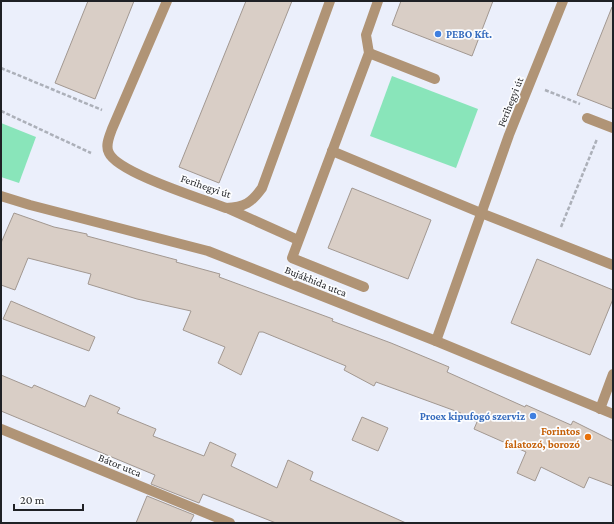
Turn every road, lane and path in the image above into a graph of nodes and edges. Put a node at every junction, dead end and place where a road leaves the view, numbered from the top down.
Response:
1 (167, 1) edge
2 (330, 1) edge
3 (378, 1) edge
4 (563, 1) edge
5 (369, 53) junction
6 (1, 68) edge
7 (435, 79) dead end
8 (530, 84) junction
9 (586, 106) dead end
10 (1, 112) edge
11 (117, 117) junction
12 (587, 118) dead end
13 (603, 124) junction
14 (613, 128) edge
15 (332, 151) junction
16 (95, 154) dead end
17 (1, 196) edge
18 (226, 208) junction
19 (481, 213) junction
20 (298, 240) junction
21 (555, 242) junction
22 (613, 264) edge
23 (364, 287) dead end
24 (436, 341) junction
25 (613, 374) edge
26 (600, 409) junction
27 (613, 414) edge
28 (1, 429) edge
29 (230, 523) edge

1 - 11 street, Ferihegyi út
2 - 18 street, Ferihegyi út
3 - 5 street
4 - 8 street, Ferihegyi út
5 - 7 street
5 - 15 street
6 - 11 path
8 - 9 path
8 - 19 street, Ferihegyi út
10 - 16 path
11 - 18 street, Ferihegyi út
12 - 13 street
13 - 14 street
13 - 21 path
15 - 19 street
15 - 20 street
17 - 24 street, Bujákhida utca
18 - 20 street
19 - 21 street
19 - 24 street, Ferihegyi út
20 - 23 street
21 - 22 street
24 - 26 street, Bujákhida utca
25 - 26 street
26 - 27 street, Bujákhida utca
28 - 29 street, Bátor utca

